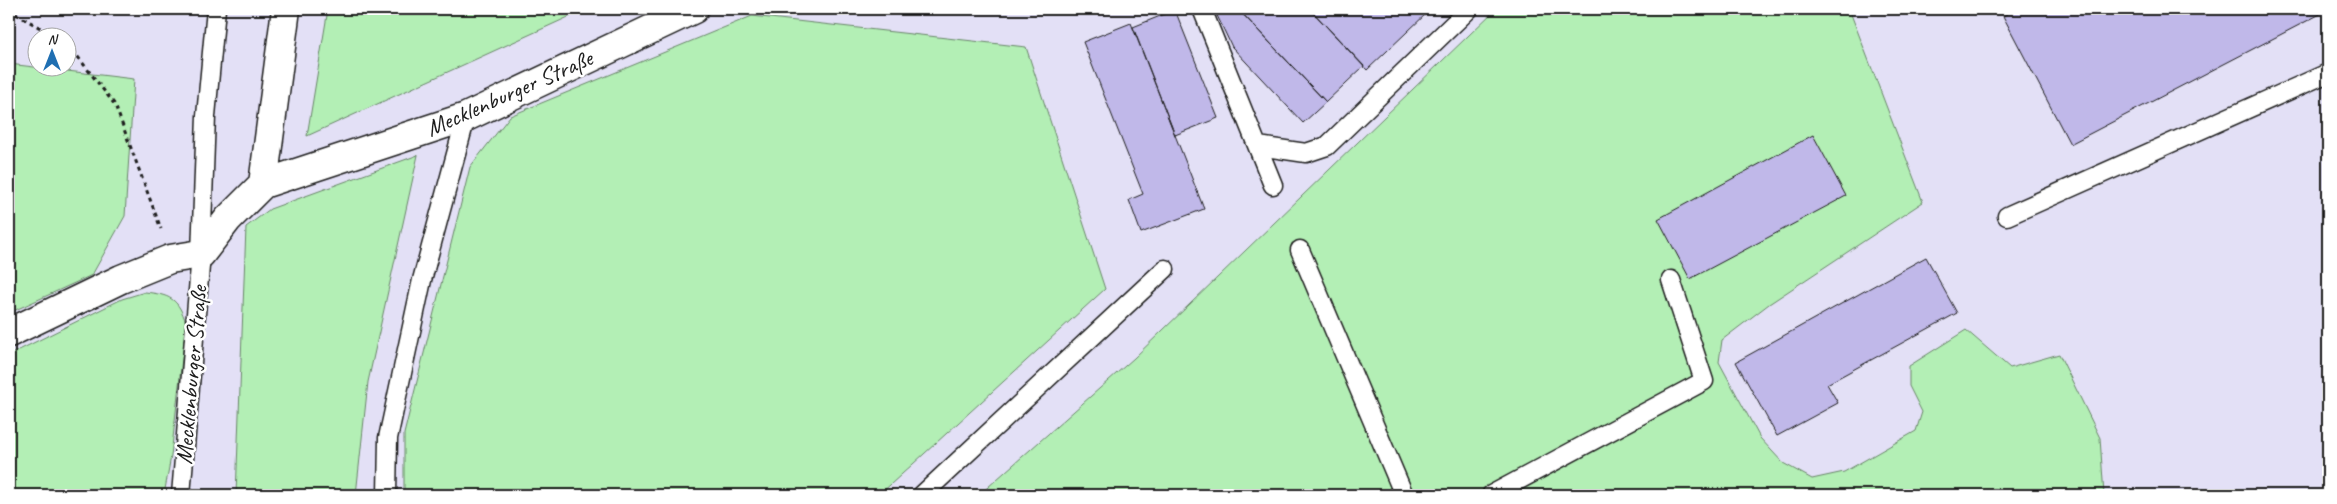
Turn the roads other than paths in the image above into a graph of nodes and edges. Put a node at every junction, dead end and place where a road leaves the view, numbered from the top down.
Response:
1 (216, 9) edge
2 (286, 9) edge
3 (694, 9) edge
4 (1202, 9) edge
5 (1469, 9) edge
6 (2328, 73) edge
7 (466, 117) junction
8 (1258, 146) junction
9 (263, 184) junction
10 (1273, 185) dead end
11 (2007, 216) dead end
12 (1300, 250) dead end
13 (201, 254) junction
14 (1165, 269) dead end
15 (1671, 280) dead end
16 (9, 333) edge
17 (181, 495) edge
18 (387, 495) edge
19 (922, 495) edge
20 (1404, 495) edge
21 (1491, 495) edge

1 - 13 lane
2 - 9 street
3 - 7 street, Mecklenburger Straße
4 - 8 lane
5 - 8 lane
6 - 11 lane
7 - 9 street, Mecklenburger Straße
7 - 18 lane
8 - 10 lane
9 - 13 street, Mecklenburger Straße
12 - 20 lane
13 - 16 street, Mecklenburger Straße
13 - 17 lane, Mecklenburger Straße
14 - 19 lane
15 - 21 lane

